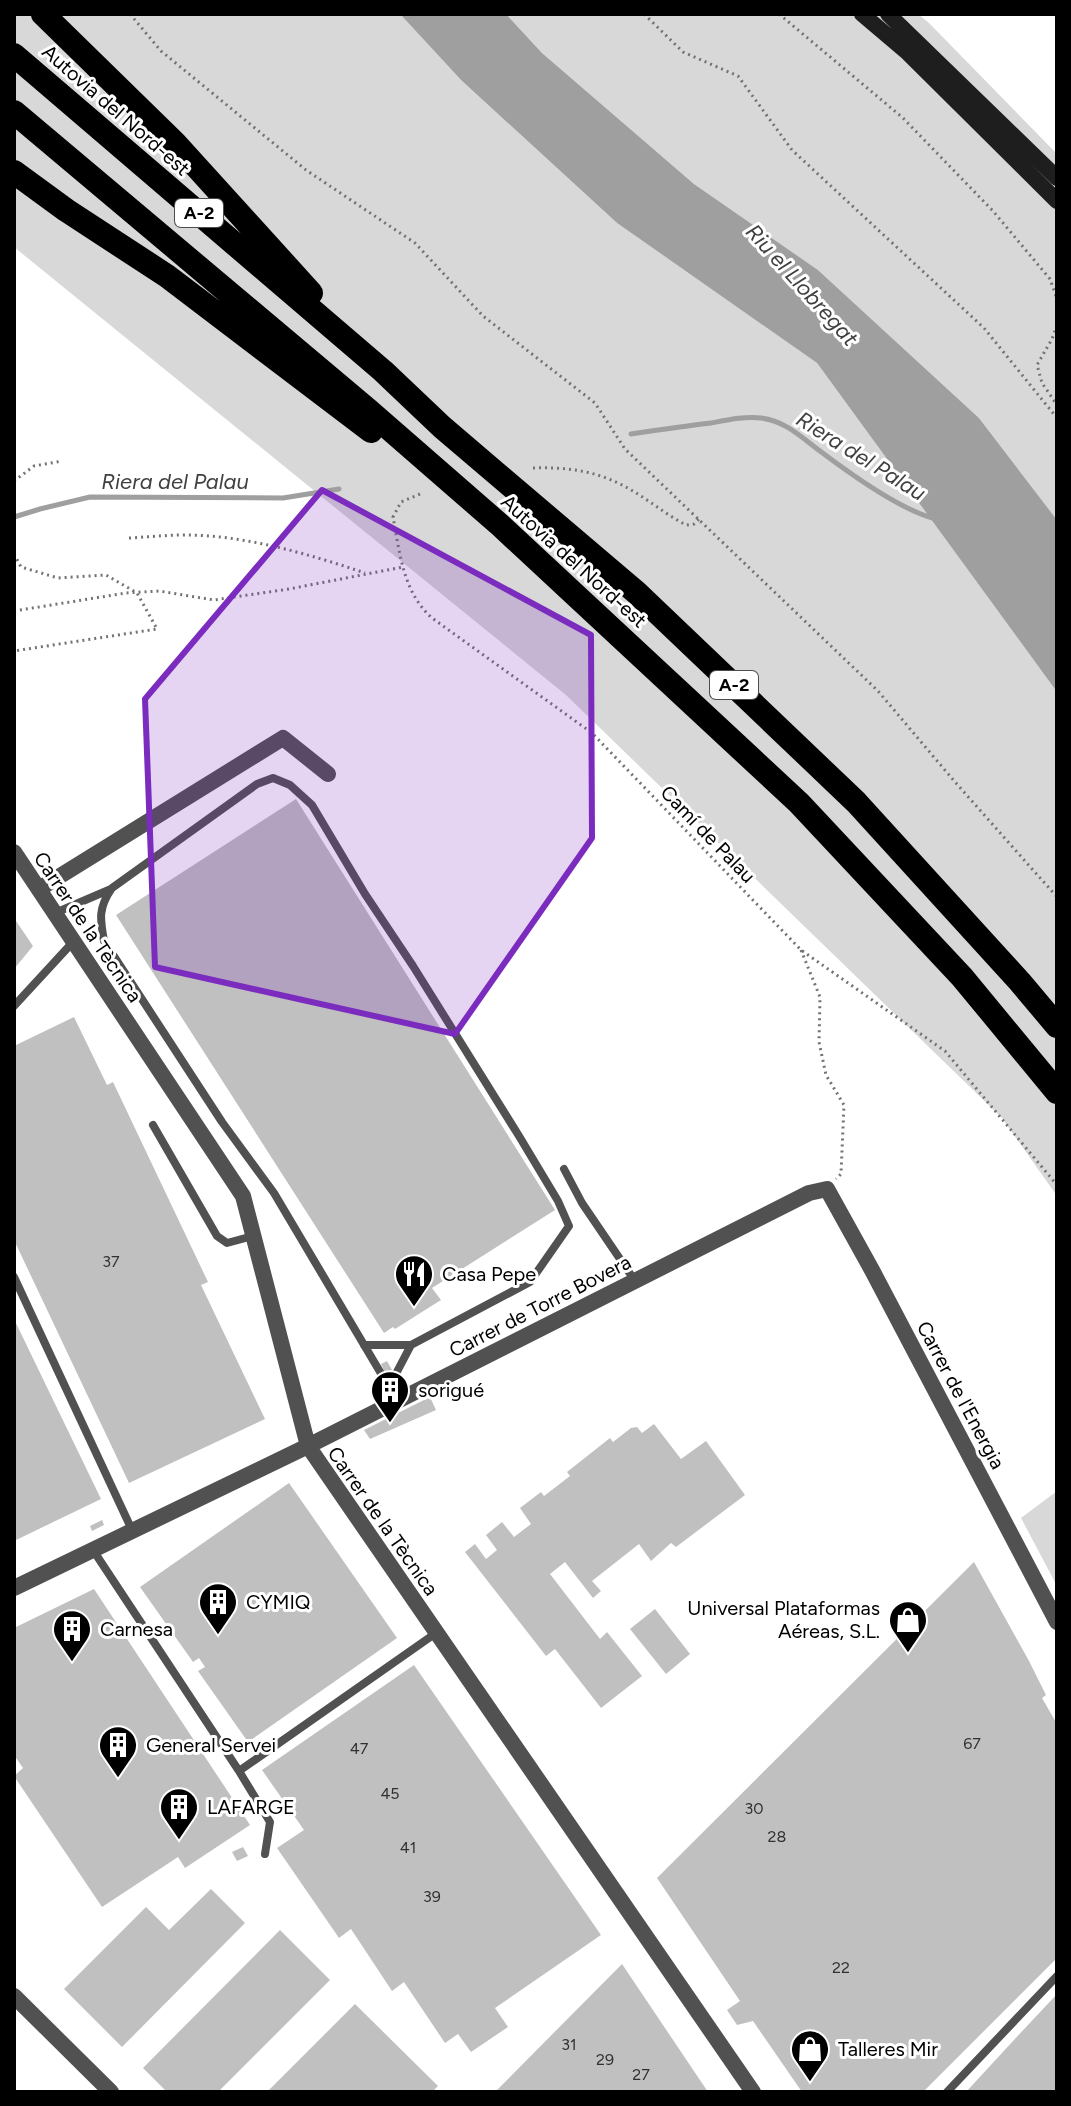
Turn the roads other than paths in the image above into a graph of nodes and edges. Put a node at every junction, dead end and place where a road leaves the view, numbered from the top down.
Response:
1 (43, 14) edge
2 (862, 14) edge
3 (888, 14) edge
4 (14, 55) edge
5 (14, 112) edge
6 (14, 172) edge
7 (1057, 178) edge
8 (1057, 201) edge
9 (383, 371) junction
10 (500, 525) junction
11 (328, 774) dead end
12 (14, 852) edge
13 (112, 888) junction
14 (39, 889) junction
15 (55, 913) junction
16 (74, 941) junction
17 (14, 1006) edge
18 (1057, 1026) edge
19 (1057, 1092) edge
20 (153, 1125) dead end
21 (564, 1169) dead end
22 (827, 1189) joint
23 (253, 1236) junction
24 (14, 1277) edge
25 (635, 1281) junction
26 (364, 1345) junction
27 (411, 1345) junction
28 (393, 1394) junction
29 (308, 1446) junction
30 (133, 1531) junction
31 (93, 1550) junction
32 (14, 1588) edge
33 (1057, 1622) edge
34 (436, 1633) junction
35 (239, 1771) junction
36 (265, 1854) dead end
37 (1057, 1976) edge
38 (14, 1996) edge
39 (111, 2092) edge
40 (753, 2092) edge
41 (947, 2092) edge

1 - 9 highway
2 - 8 street
3 - 7 street
4 - 9 highway, Autovia del Nord-est / A-2
5 - 10 highway, Autovia del Nord-est / A-2
6 - 10 highway
9 - 18 highway, Autovia del Nord-est / A-2
10 - 19 highway, Autovia del Nord-est / A-2
11 - 14 street
12 - 14 street, Carrer de la Tècnica
13 - 15 lane
13 - 26 lane
13 - 27 lane
14 - 15 street, Carrer de la Tècnica
15 - 16 street, Carrer de la Tècnica
16 - 17 lane
16 - 23 street, Carrer de la Tècnica
20 - 23 lane
21 - 25 lane
22 - 25 street, Carrer de Torre Bovera
22 - 33 street, Carrer de l'Energia
23 - 29 street, Carrer de la Tècnica
24 - 30 lane
25 - 28 street, Carrer de Torre Bovera
26 - 27 lane
26 - 28 lane
27 - 28 lane
28 - 29 street, Carrer de Torre Bovera
29 - 30 street, Carrer de Torre Bovera
29 - 34 street, Carrer de la Tècnica
30 - 31 street, Carrer de Torre Bovera
31 - 32 street, Carrer de Torre Bovera
31 - 35 lane
34 - 35 lane
34 - 40 street, Carrer de la Tècnica
35 - 36 lane
37 - 41 lane
38 - 39 street

